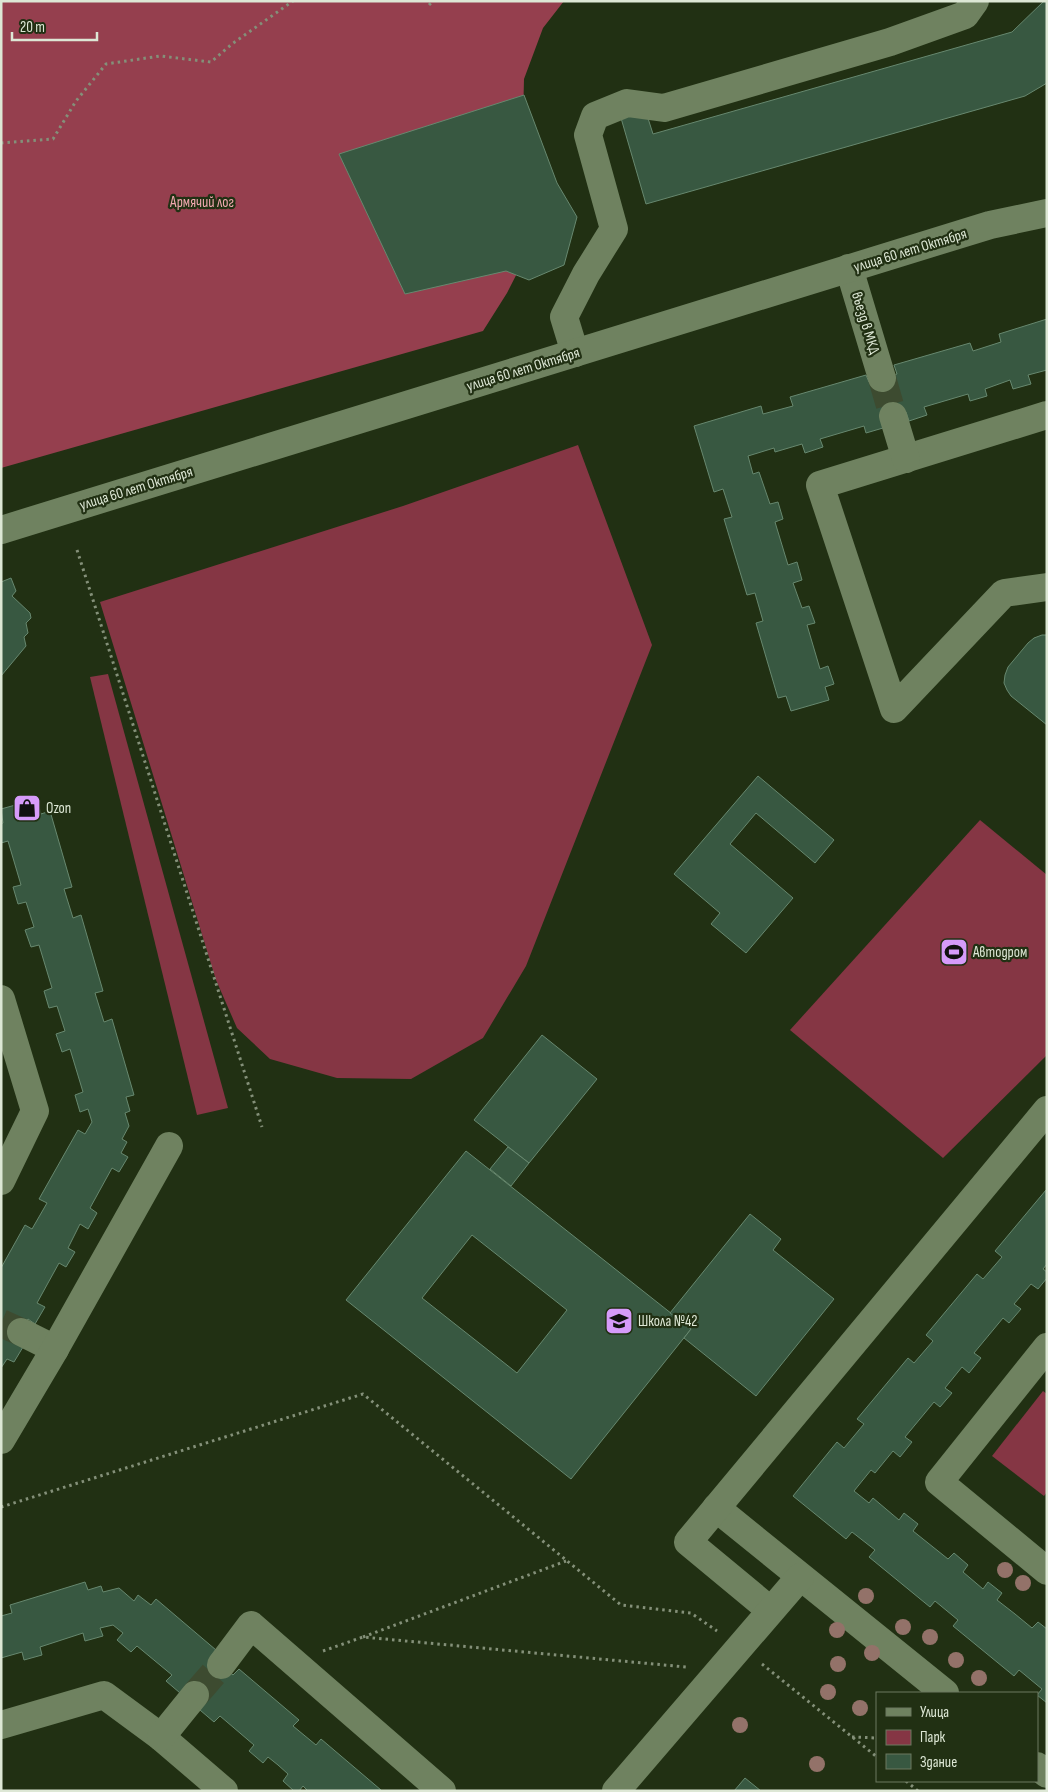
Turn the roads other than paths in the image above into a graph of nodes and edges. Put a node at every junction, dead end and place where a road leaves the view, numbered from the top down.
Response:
1 (975, 1) edge
2 (1047, 213) edge
3 (849, 268) junction
4 (575, 353) junction
5 (882, 378) tunnel mouth
6 (1047, 415) edge
7 (893, 416) tunnel mouth
8 (906, 459) junction
9 (1, 530) edge
10 (1047, 587) edge
11 (1, 1000) edge
12 (1047, 1110) edge
13 (169, 1146) dead end
14 (1, 1181) edge
15 (21, 1332) tunnel mouth
16 (1047, 1346) edge
17 (55, 1350) junction
18 (1, 1440) edge
19 (716, 1508) junction
20 (1047, 1571) edge
21 (800, 1577) junction
22 (770, 1610) junction
23 (221, 1665) tunnel mouth
24 (945, 1692) edge
25 (195, 1695) tunnel mouth
26 (1, 1725) edge
27 (161, 1737) junction
28 (224, 1791) edge
29 (442, 1791) edge
30 (616, 1791) edge

1 - 4 street
2 - 3 street, улица 60 лет Октября
3 - 4 street, улица 60 лет Октября
3 - 5 street, въезд в МКД
4 - 9 street, улица 60 лет Октября
6 - 8 street
7 - 8 street
8 - 10 street
11 - 14 street
12 - 19 street
13 - 17 street
15 - 17 street
16 - 20 street
17 - 18 street
19 - 21 street
19 - 22 street
21 - 22 street
21 - 24 street
22 - 30 street
23 - 29 street
25 - 27 street
26 - 27 street
27 - 28 street

